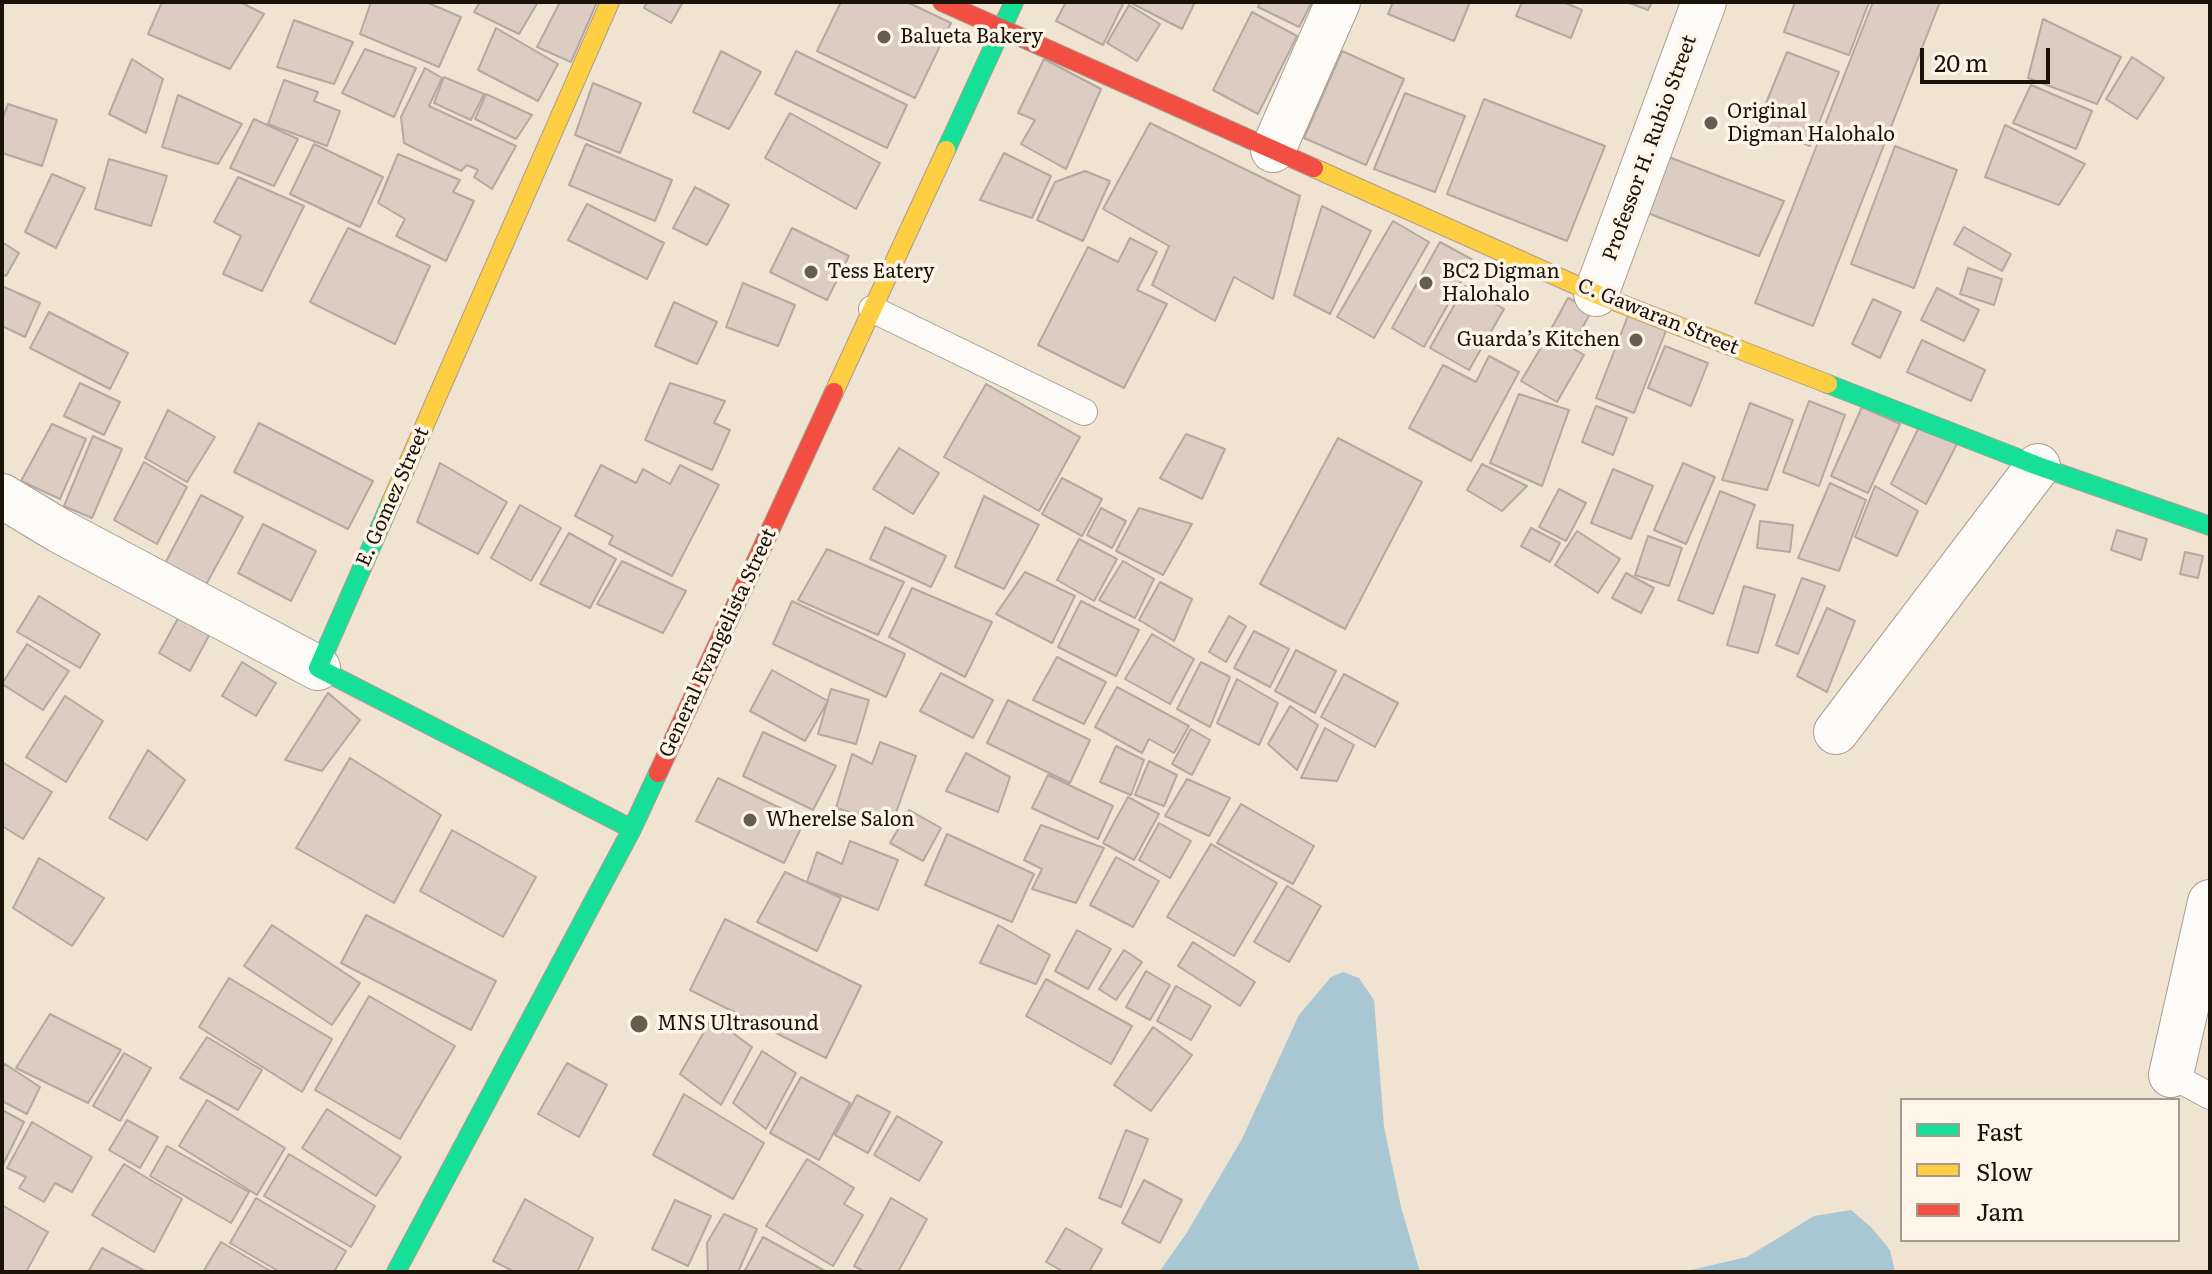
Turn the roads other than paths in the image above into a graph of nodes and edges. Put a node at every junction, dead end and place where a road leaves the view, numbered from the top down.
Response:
1 (610, 2) edge
2 (942, 2) edge
3 (1014, 2) edge
4 (1338, 2) edge
5 (1704, 2) edge
6 (1001, 29) junction
7 (1273, 150) junction
8 (1596, 294) junction
9 (872, 309) junction
10 (1084, 412) dead end
11 (2038, 466) junction
12 (2, 496) edge
13 (2210, 526) edge
14 (318, 668) junction
15 (1836, 732) dead end
16 (632, 829) junction
17 (2210, 902) edge
18 (2171, 1075) joint
19 (2210, 1096) edge
20 (396, 1272) edge

1 - 14 street, E. Gomez Street
2 - 6 street, C. Gawaran Street
3 - 6 street, General Evangelista Street
4 - 7 street
5 - 8 street, Professor H. Rubio Street
6 - 7 street, C. Gawaran Street
6 - 9 street, General Evangelista Street
7 - 8 street, C. Gawaran Street
8 - 11 street, C. Gawaran Street
9 - 10 lane
9 - 16 street, General Evangelista Street
11 - 13 street, C. Gawaran Street
11 - 15 street
12 - 14 street
14 - 16 street
16 - 20 street, General Evangelista Street
17 - 18 street
18 - 19 lane

